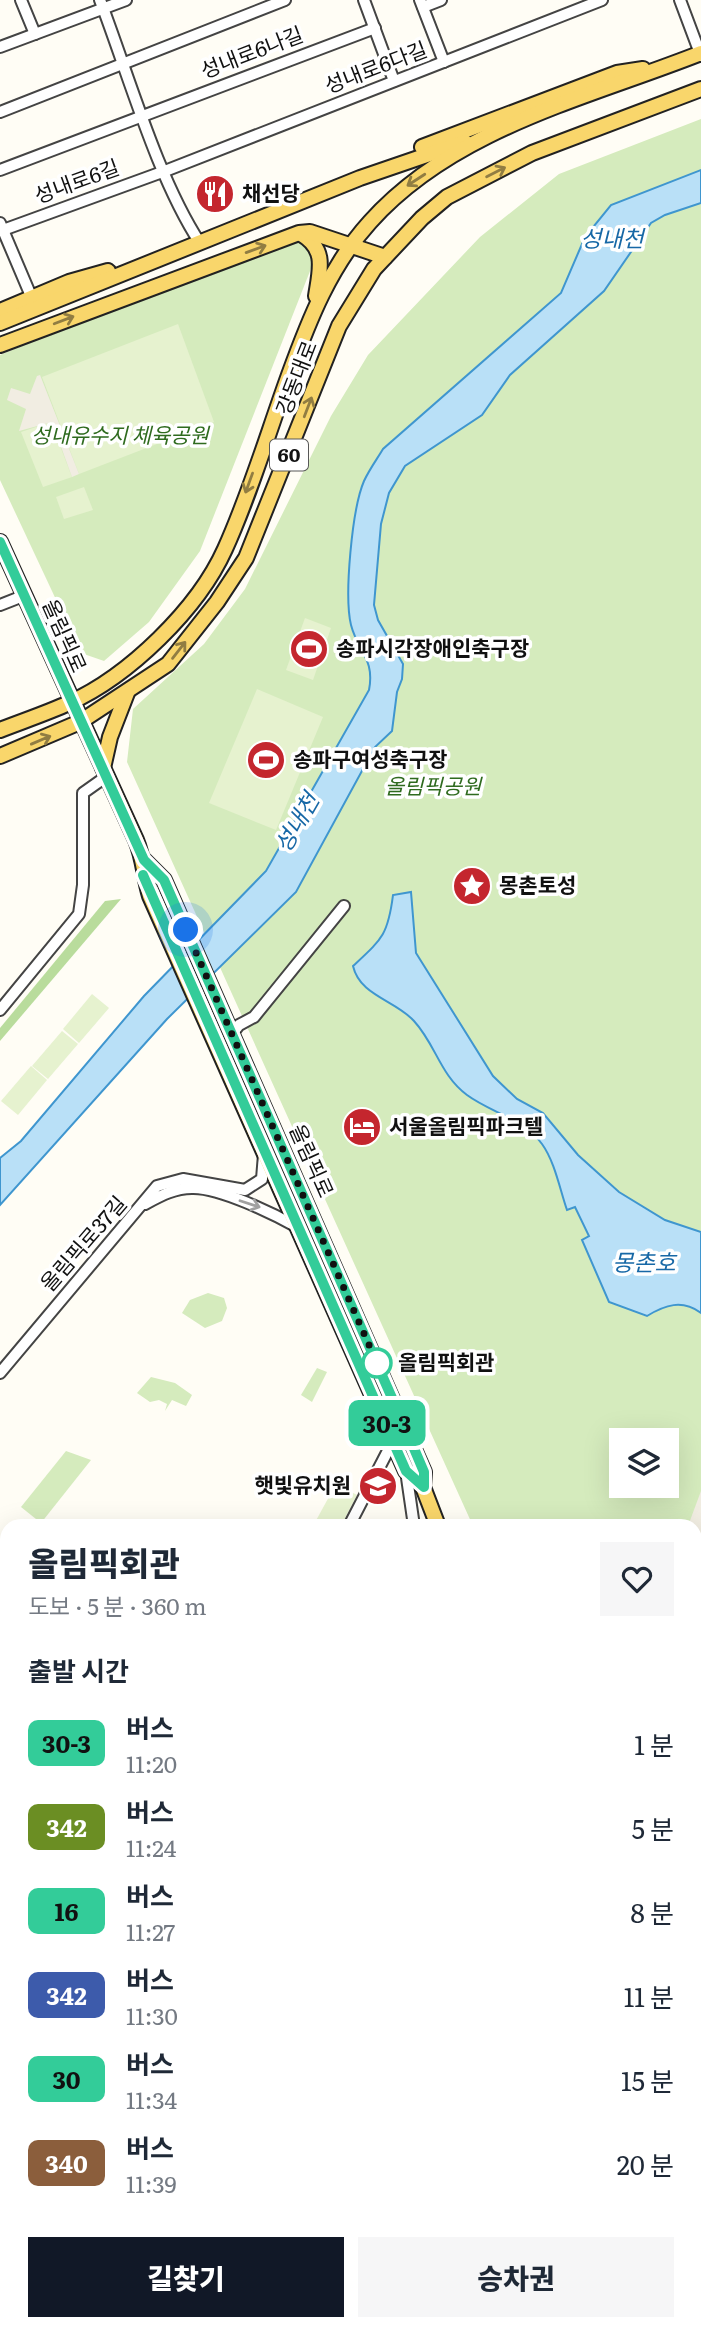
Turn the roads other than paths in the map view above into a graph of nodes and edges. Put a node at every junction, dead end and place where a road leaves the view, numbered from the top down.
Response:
1 (21, 0) edge
2 (126, 0) edge
3 (285, 0) edge
4 (364, 0) edge
5 (441, 0) edge
6 (602, 0) edge
7 (680, 0) edge
8 (421, 3) edge
9 (102, 4) edge
10 (375, 28) junction
11 (35, 34) junction
12 (0, 47) edge
13 (701, 54) edge
14 (124, 62) junction
15 (444, 62) junction
16 (669, 66) junction
17 (394, 81) junction
18 (701, 89) edge
19 (0, 112) edge
20 (144, 115) junction
21 (489, 133) junction
22 (0, 170) edge
23 (165, 171) junction
24 (244, 225) junction
25 (2, 226) edge
26 (299, 233) junction
27 (200, 243) junction
28 (353, 244) junction
29 (385, 257) junction
30 (147, 262) junction
31 (192, 272) junction
32 (31, 296) junction
33 (313, 307) junction
34 (0, 311) edge
35 (0, 323) edge
36 (0, 345) edge
37 (0, 542) edge
38 (23, 596) junction
39 (0, 605) edge
40 (127, 692) junction
41 (71, 703) junction
42 (80, 722) junction
43 (0, 730) edge
44 (0, 756) edge
45 (105, 772) junction
46 (144, 860) junction
47 (344, 906) dead end
48 (0, 1010) edge
49 (231, 1031) junction
50 (264, 1154) junction
51 (140, 1207) junction
52 (299, 1228) junction
53 (0, 1373) edge
54 (394, 1438) junction
55 (406, 1471) junction
56 (424, 1487) junction
57 (353, 1519) edge
58 (413, 1519) edge
59 (433, 1519) edge

1 - 11 street
2 - 9 street
3 - 14 street
4 - 10 street
5 - 8 street
6 - 15 street, 성내로6다길
7 - 13 street
8 - 15 street
9 - 11 street
9 - 14 street
10 - 17 street
10 - 20 street, 성내로6나길
11 - 12 street
13 - 16 main road, 강동대로 / 60
14 - 19 street
14 - 20 street
15 - 17 street, 성내로6다길
16 - 21 main road, 강동대로 / 60
16 - 24 main road
17 - 23 street, 성내로6다길
29 -> 18 main road, 강동대로 / 60
20 - 22 street, 성내로6길
20 - 23 street
21 - 24 main road, 강동대로
21 -> 28 main road, 강동대로 / 60
23 - 25 street, 성내로6길
23 - 27 street
24 - 27 main road, 강동대로
25 - 32 street
26 - 28 main road
31 -> 26 main road
26 - 33 main road
27 - 30 main road, 강동대로
27 - 31 main road
28 - 29 main road
28 - 33 main road, 강동대로 / 60
40 -> 29 main road, 강동대로 / 60
30 - 32 main road
30 - 35 main road, 강동대로
36 -> 31 main road
32 - 34 main road
33 -> 41 main road, 강동대로 / 60
37 - 38 main road, 올림픽로
38 - 39 street
38 - 41 main road, 올림픽로
40 - 42 main road, 강동대로 / 60
40 - 45 main road
41 - 42 main road, 올림픽로
41 - 43 main road, 강동대로 / 60
44 -> 42 main road, 강동대로 / 60
42 - 45 main road, 올림픽로
45 - 46 main road, 올림픽로
45 - 48 street
46 - 49 main road, 올림픽로
46 - 50 main road, 올림픽로
47 - 49 street
49 - 56 main road, 올림픽로
50 - 51 street
50 - 52 main road, 올림픽로
51 -> 52 street, 올림픽로37길
51 - 53 street, 올림픽로37길
52 - 54 main road, 올림픽로
54 - 55 main road, 올림픽로
54 - 57 street
55 - 56 main road, 올림픽로
55 - 58 street
56 - 59 main road, 올림픽로

